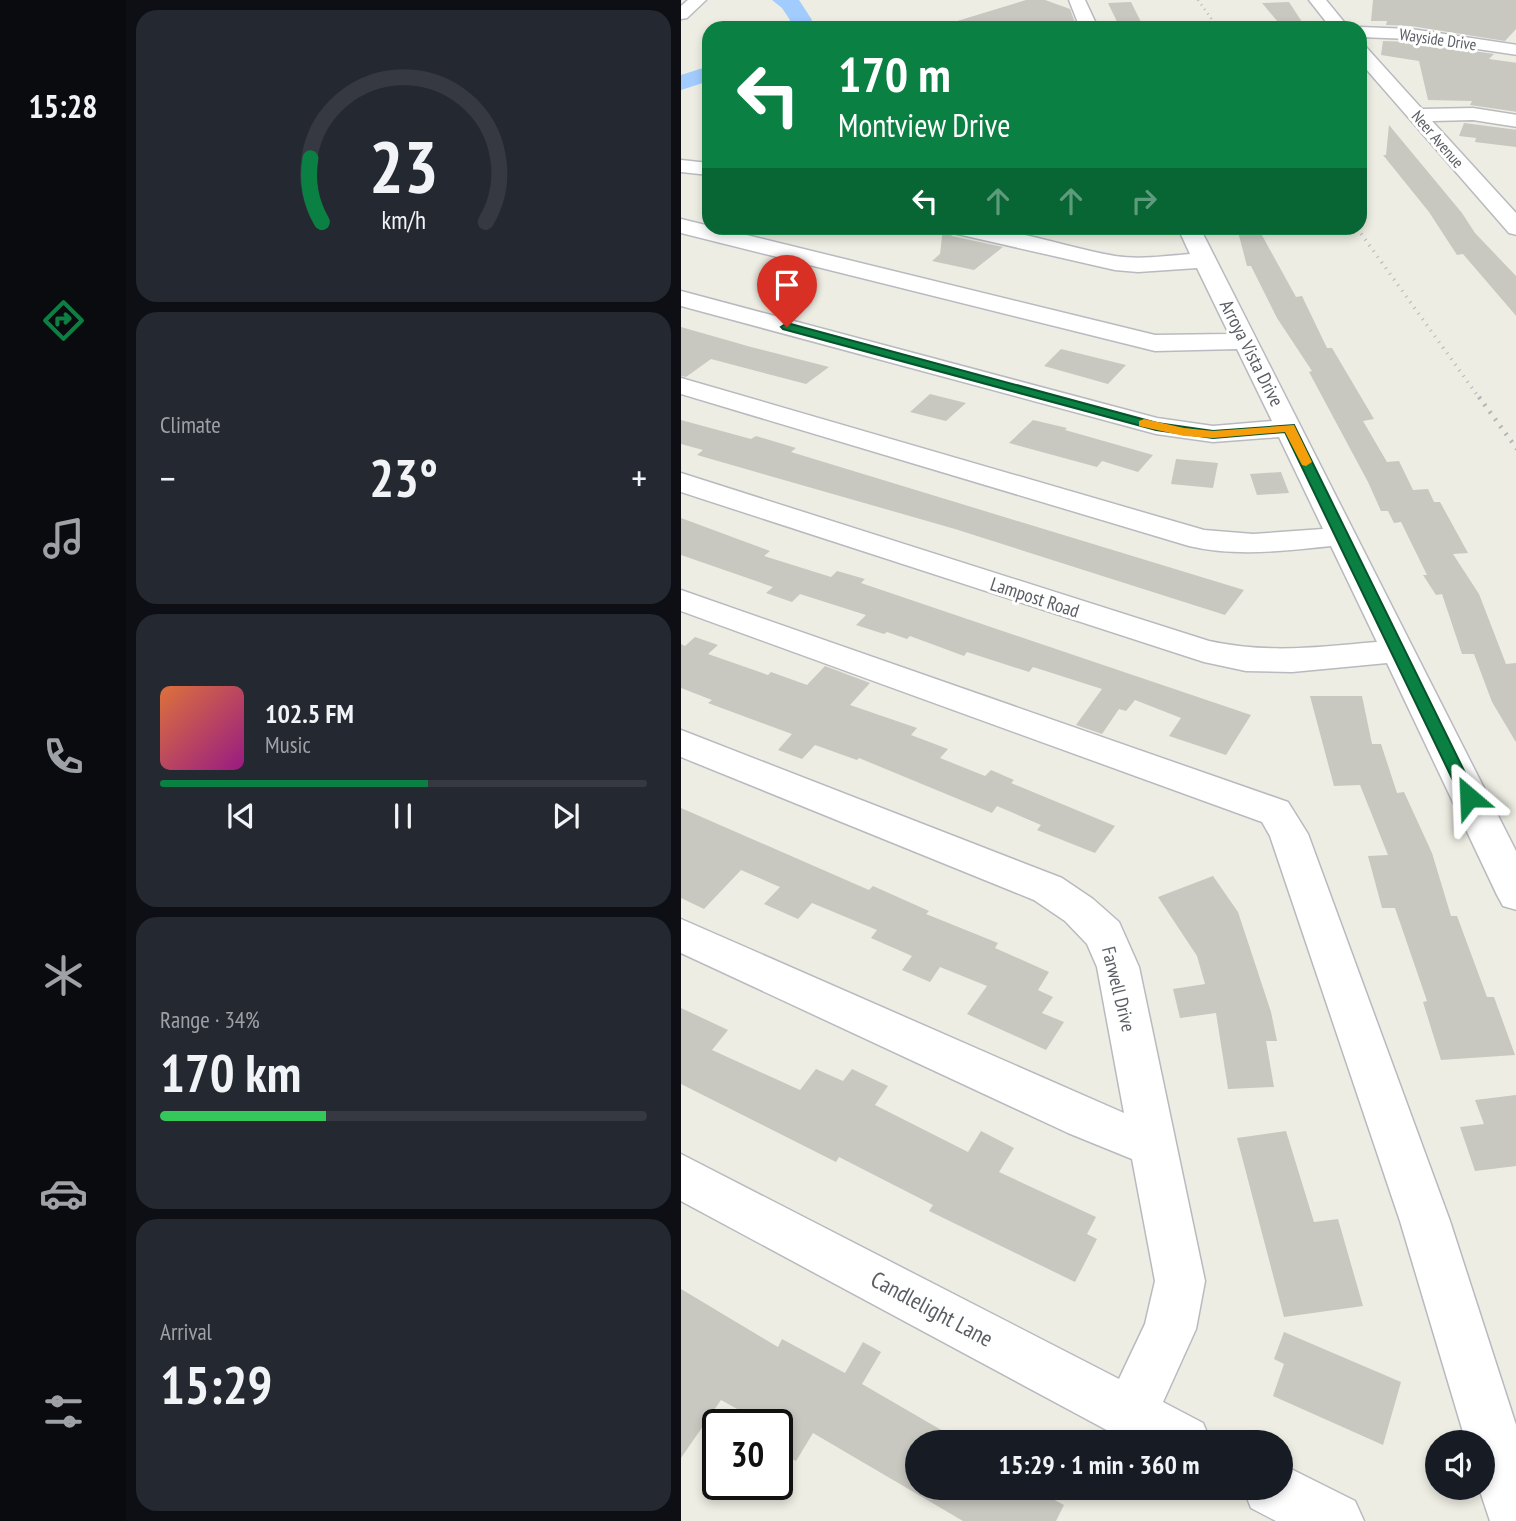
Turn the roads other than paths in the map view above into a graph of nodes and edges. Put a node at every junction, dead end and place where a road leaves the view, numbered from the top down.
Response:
1 (698, 0) edge
2 (1077, 0) edge
3 (1317, 0) edge
4 (681, 14) edge
5 (1086, 21) edge
6 (1334, 21) edge
7 (1367, 32) edge
8 (1516, 50) edge
9 (1367, 59) edge
10 (1416, 115) junction
11 (1516, 121) edge
12 (681, 166) edge
13 (702, 168) edge
14 (1514, 223) edge
15 (681, 226) edge
16 (702, 231) edge
17 (717, 235) edge
18 (992, 235) edge
19 (1192, 235) edge
20 (1205, 260) junction
21 (681, 298) edge
22 (1245, 341) junction
23 (681, 386) edge
24 (1289, 428) junction
25 (681, 482) edge
26 (1342, 536) junction
27 (681, 600) edge
28 (1397, 651) junction
29 (681, 743) edge
30 (1516, 895) edge
31 (681, 935) edge
32 (1153, 1146) junction
33 (681, 1176) edge
34 (1130, 1414) junction
35 (1161, 1430) edge
36 (1293, 1499) edge
37 (1516, 1518) edge
38 (1335, 1521) edge

1 - 4 street
2 - 5 street
3 - 6 street
7 - 8 street, Wayside Drive
9 - 10 street, Neer Avenue
10 - 11 street
10 - 14 street, Neer Avenue
12 - 13 street
15 - 16 street
17 - 22 street
18 - 20 street
19 - 20 street, Arroya Vista Drive
20 - 22 street, Arroya Vista Drive
21 - 24 street
22 - 24 street, Arroya Vista Drive
23 - 26 street
24 - 26 street, Arroya Vista Drive
25 - 28 street, Lampost Road
26 - 28 street, Arroya Vista Drive
27 - 37 street
28 - 30 street, Arroya Vista Drive
29 - 32 street, Farwell Drive
31 - 32 street
32 - 34 street, Farwell Drive
33 - 34 street, Candlelight Lane
34 - 35 street, Candlelight Lane
36 - 38 street

